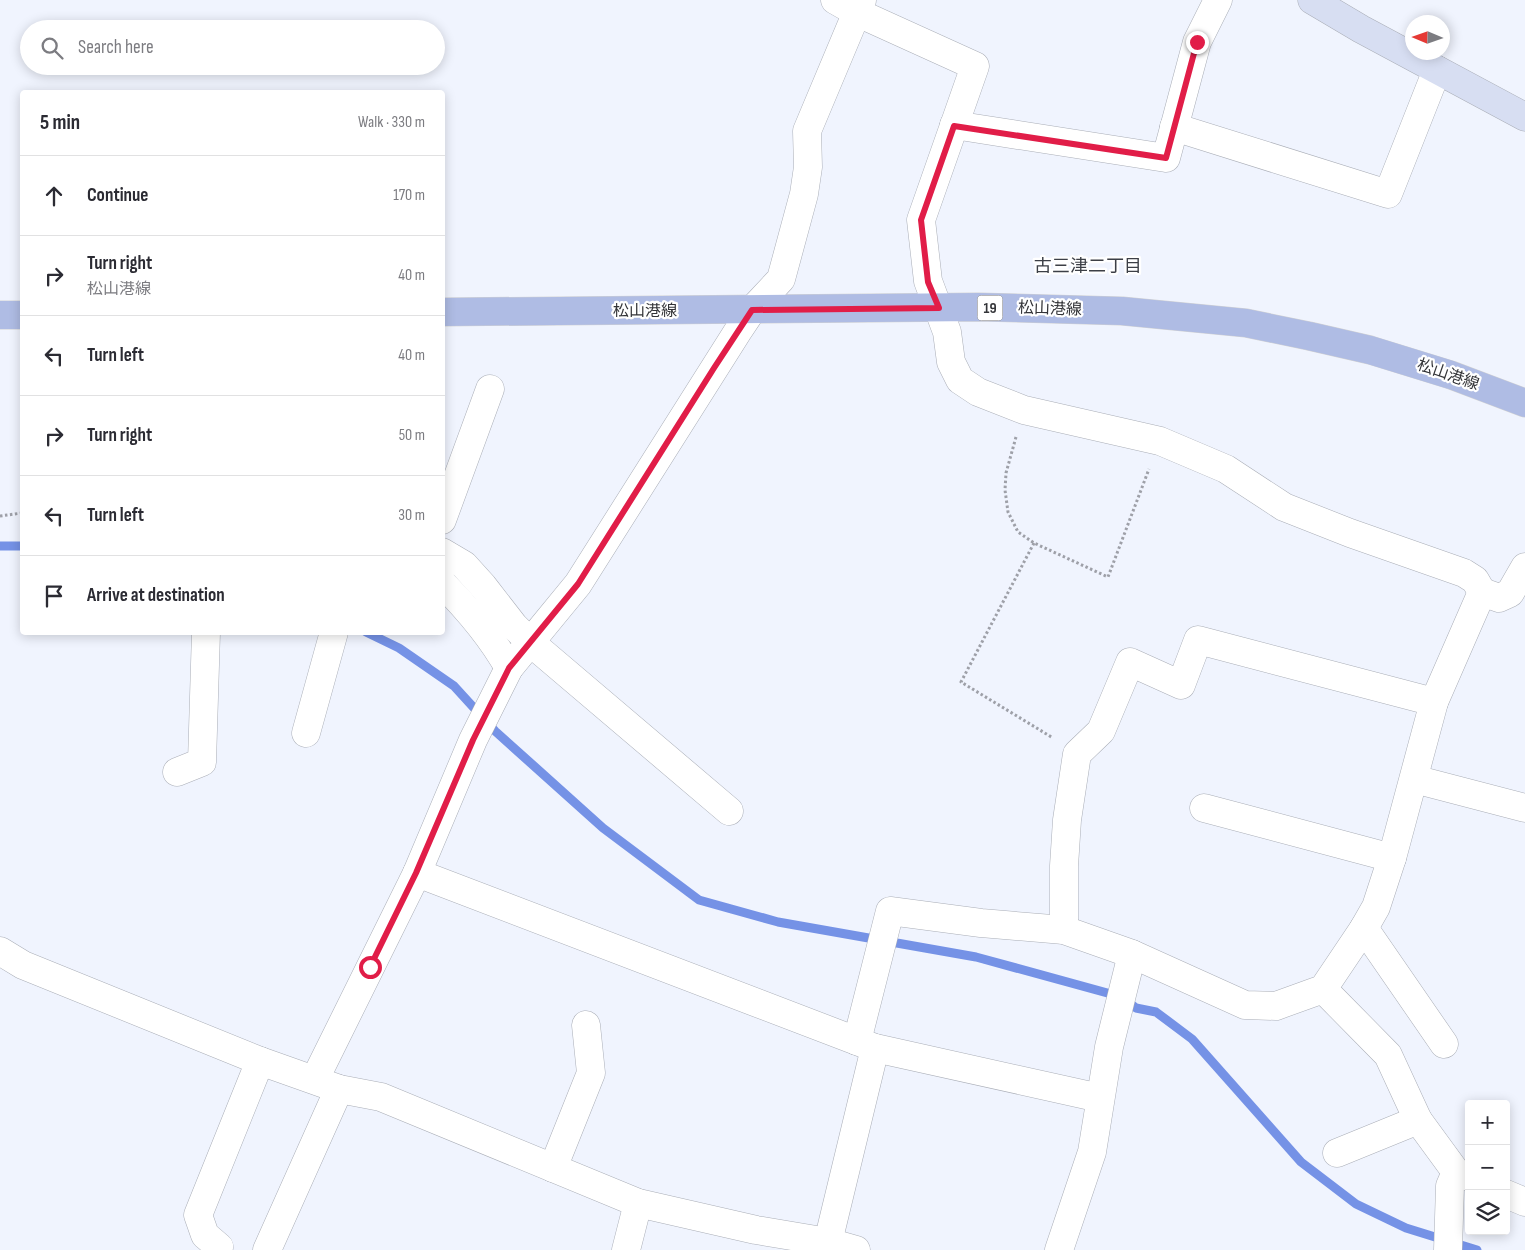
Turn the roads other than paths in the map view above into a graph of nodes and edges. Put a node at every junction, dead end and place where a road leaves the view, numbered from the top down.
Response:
1 (1218, 0) edge
2 (1312, 0) edge
3 (851, 4) edge
4 (1437, 70) junction
5 (1525, 117) edge
6 (954, 126) junction
7 (1174, 127) junction
8 (939, 308) junction
9 (752, 310) junction
10 (445, 312) edge
11 (0, 315) edge
12 (20, 315) edge
13 (490, 389) dead end
14 (1525, 403) edge
15 (445, 512) edge
16 (445, 554) edge
17 (1525, 567) edge
18 (445, 586) edge
19 (1482, 592) junction
20 (206, 635) edge
21 (333, 635) edge
22 (530, 642) junction
23 (509, 668) junction
24 (1434, 702) junction
25 (306, 733) dead end
26 (176, 772) dead end
27 (1414, 779) junction
28 (1204, 808) dead end
29 (1525, 808) edge
30 (729, 811) dead end
31 (1392, 858) junction
32 (416, 873) junction
33 (1364, 928) junction
34 (1064, 930) junction
35 (0, 951) edge
36 (1132, 954) junction
37 (1323, 989) junction
38 (586, 1025) dead end
39 (1444, 1044) dead end
40 (866, 1045) junction
41 (260, 1061) junction
42 (327, 1084) junction
43 (1100, 1098) junction
44 (1418, 1120) junction
45 (1337, 1153) dead end
46 (553, 1168) junction
47 (1462, 1175) edge
48 (1510, 1196) edge
49 (1525, 1202) edge
50 (638, 1203) junction
51 (828, 1242) junction
52 (226, 1249) edge
53 (267, 1250) edge
54 (626, 1250) edge
55 (856, 1250) edge
56 (1059, 1250) edge
57 (1448, 1250) edge

1 - 7 street
2 - 4 street
3 - 6 street
3 - 9 street
4 - 5 street
4 - 7 street
6 - 7 street
6 - 8 street
8 - 9 main road, 松山港線 / 19
8 - 14 main road, 松山港線 / 19
8 - 19 street
9 - 10 main road, 松山港線 / 19
9 - 22 street
11 - 12 main road
13 - 15 street
16 - 22 street
17 - 19 street
18 - 23 street
19 - 24 street
20 - 26 street
21 - 25 street
22 - 23 street
22 - 30 street
23 - 32 street
24 - 27 street
24 - 34 street
27 - 29 street
27 - 31 street
28 - 31 street
31 - 33 street
32 - 40 street
32 - 42 street
33 - 37 street
33 - 39 street
34 - 36 street
34 - 40 street
35 - 41 street
36 - 37 street
36 - 43 street
37 - 44 street
38 - 46 street
40 - 43 street
40 - 51 street
41 - 42 street
41 - 52 street
42 - 46 street
42 - 53 street
43 - 56 street
44 - 45 street
44 - 47 street
46 - 50 street
47 - 57 street
48 - 49 street
50 - 51 street
50 - 54 street
51 - 55 street

